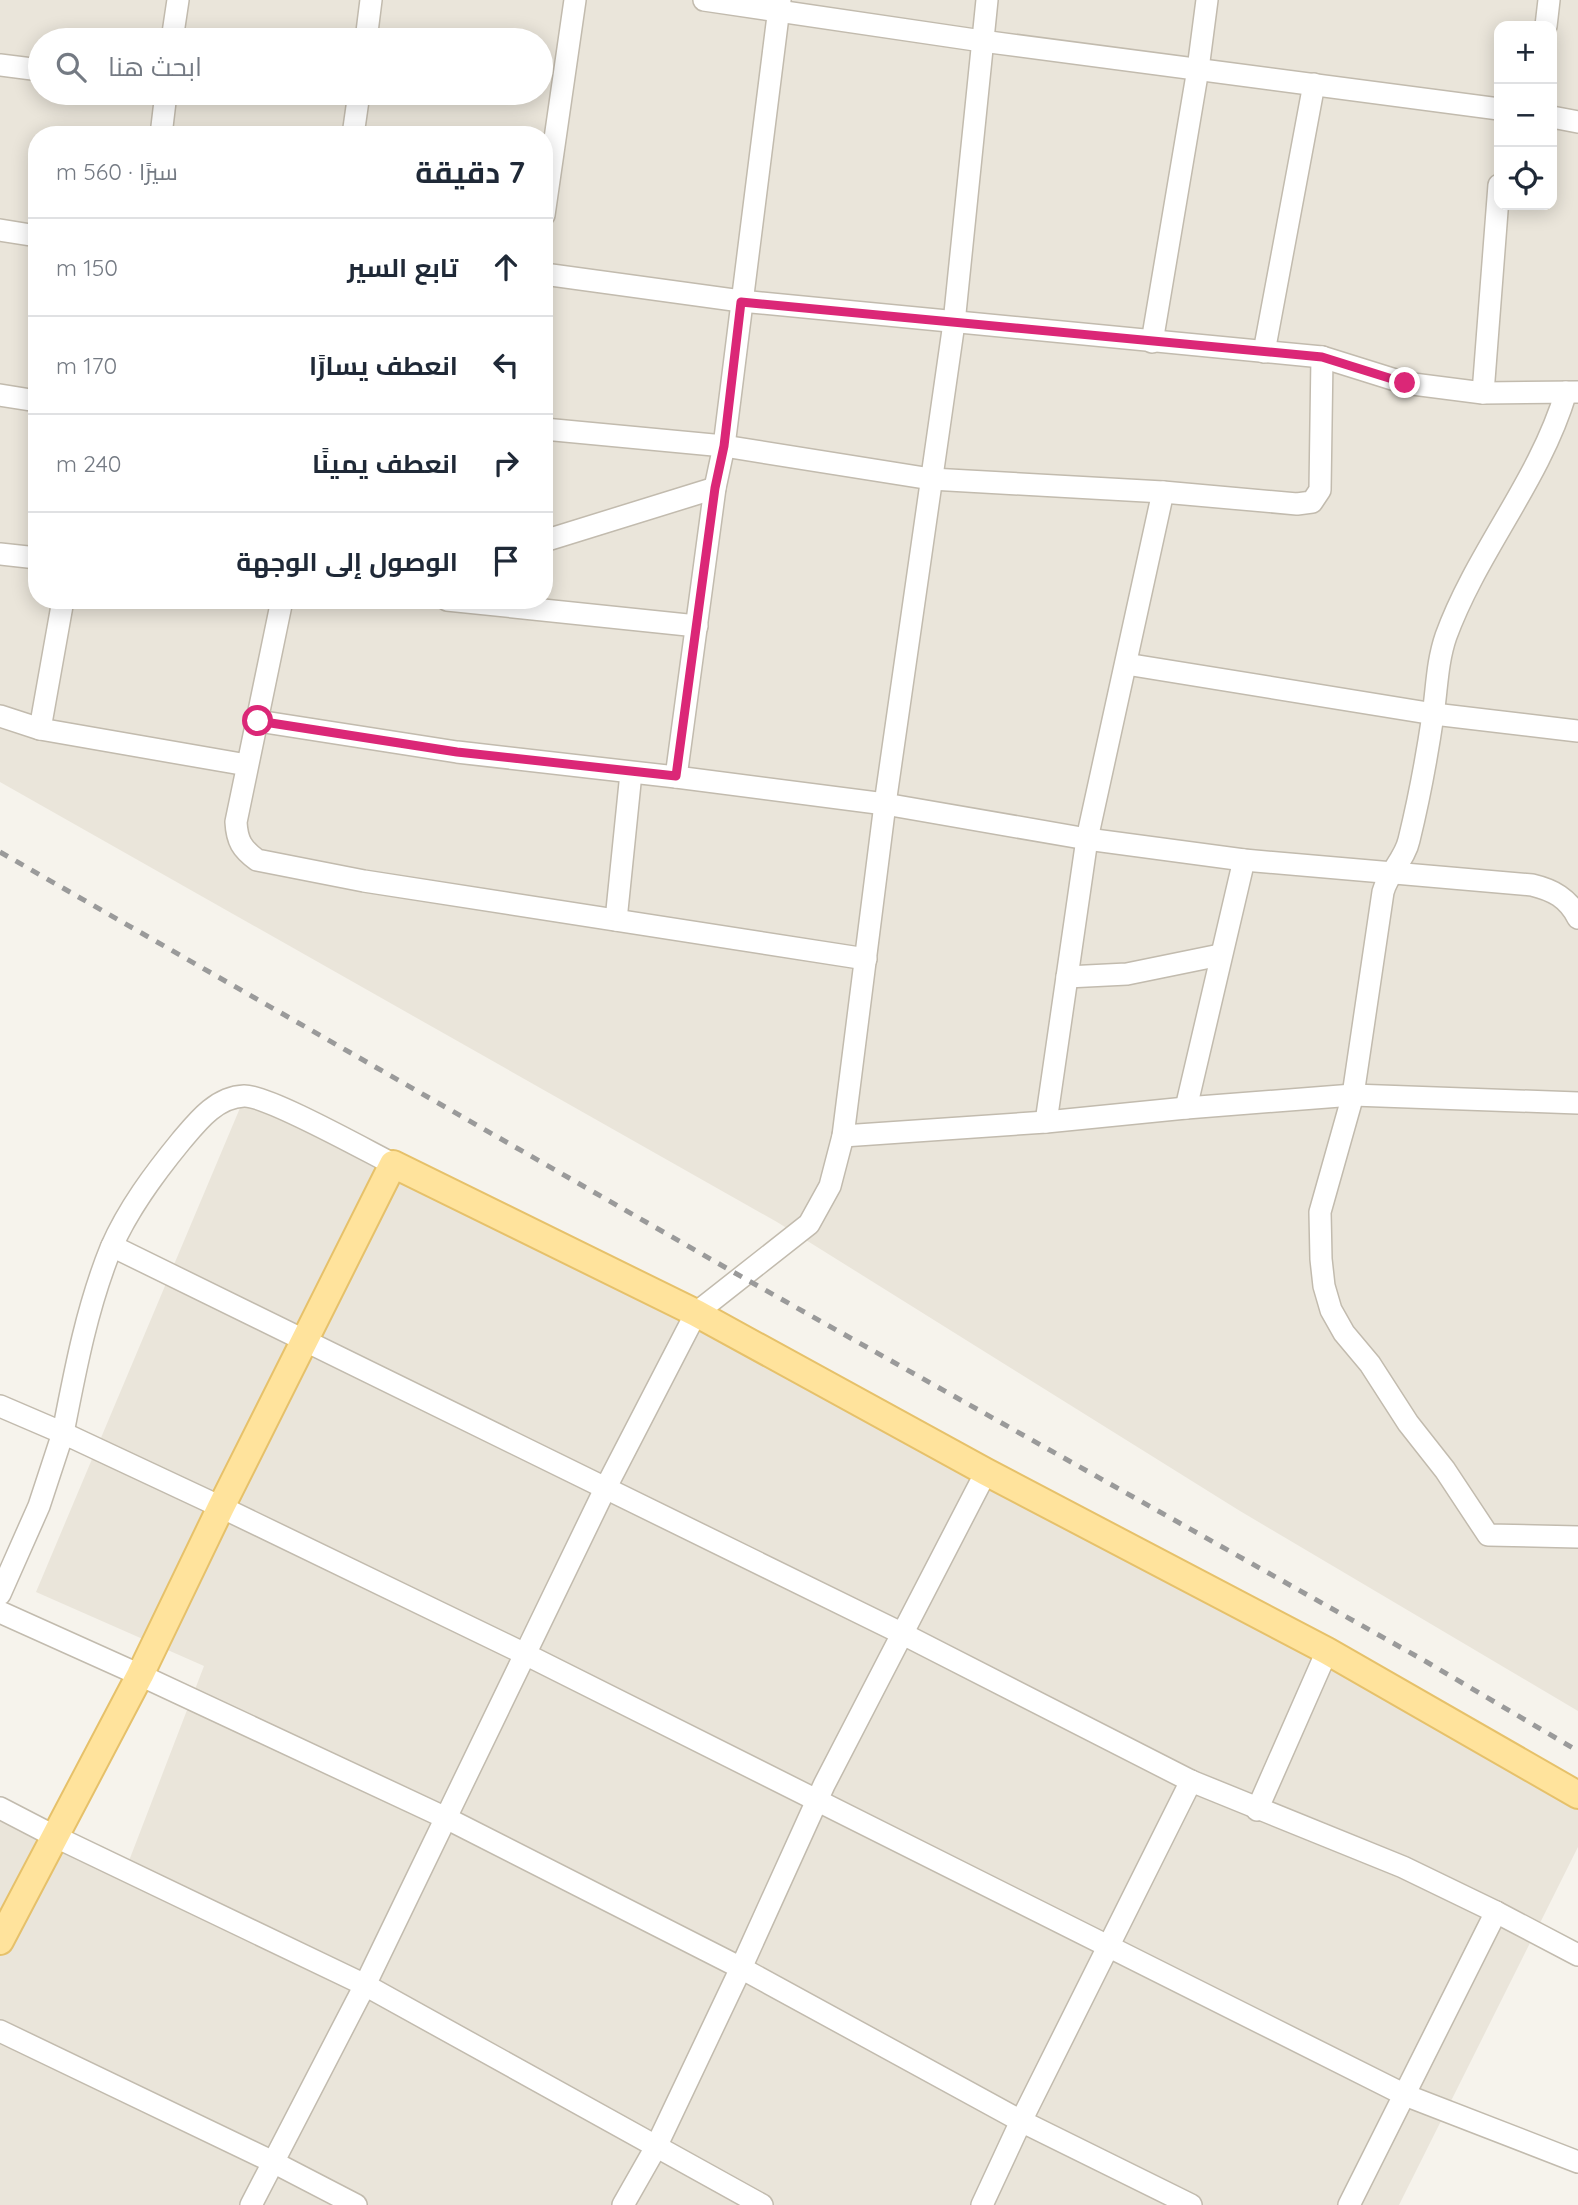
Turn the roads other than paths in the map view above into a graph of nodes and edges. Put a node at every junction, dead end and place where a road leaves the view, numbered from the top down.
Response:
1 (178, 0) edge
2 (371, 0) edge
3 (575, 0) edge
4 (704, 0) edge
5 (986, 0) edge
6 (1207, 0) edge
7 (1549, 0) edge
8 (779, 5) edge
9 (1547, 21) edge
10 (174, 28) edge
11 (368, 28) edge
12 (982, 41) junction
13 (0, 65) edge
14 (28, 68) edge
15 (1198, 69) junction
16 (1314, 84) junction
17 (165, 105) edge
18 (357, 105) edge
19 (1494, 108) edge
20 (1557, 118) edge
21 (1578, 122) edge
22 (162, 126) edge
23 (354, 126) edge
24 (553, 153) edge
25 (1497, 210) edge
26 (0, 230) edge
27 (28, 235) edge
28 (553, 275) edge
29 (741, 302) junction
30 (954, 323) junction
31 (1152, 342) junction
32 (1264, 352) junction
33 (1322, 357) junction
34 (1572, 392) edge
35 (1483, 393) junction
36 (0, 395) edge
37 (28, 400) edge
38 (553, 430) edge
39 (724, 446) junction
40 (931, 479) junction
41 (715, 488) junction
42 (1163, 492) junction
43 (553, 538) edge
44 (0, 554) edge
45 (28, 557) edge
46 (61, 609) edge
47 (280, 609) edge
48 (548, 609) edge
49 (697, 626) junction
50 (1126, 664) junction
51 (1434, 713) junction
52 (0, 716) edge
53 (258, 721) junction
54 (40, 729) junction
55 (1578, 732) edge
56 (247, 765) junction
57 (631, 773) junction
58 (676, 776) junction
59 (886, 804) junction
60 (1087, 839) junction
61 (1244, 860) junction
62 (1391, 873) junction
63 (1578, 918) edge
64 (616, 920) junction
65 (1220, 955) junction
66 (866, 959) junction
67 (1067, 977) junction
68 (1353, 1095) junction
69 (1578, 1103) edge
70 (1186, 1108) junction
71 (1046, 1122) junction
72 (843, 1136) junction
73 (393, 1164) junction
74 (112, 1246) junction
75 (696, 1314) junction
76 (305, 1341) junction
77 (0, 1406) edge
78 (62, 1433) junction
79 (986, 1472) junction
80 (605, 1489) junction
81 (221, 1507) junction
82 (1578, 1537) edge
83 (0, 1594) edge
84 (0, 1612) edge
85 (903, 1634) junction
86 (1327, 1651) junction
87 (525, 1654) junction
88 (140, 1675) junction
89 (1191, 1781) junction
90 (1578, 1795) edge
91 (816, 1801) junction
92 (0, 1808) edge
93 (1257, 1810) junction
94 (446, 1818) junction
95 (54, 1836) junction
96 (1496, 1912) junction
97 (0, 1941) edge
98 (1107, 1946) junction
99 (1578, 1955) edge
100 (741, 1968) junction
101 (365, 1985) junction
102 (0, 2031) edge
103 (1405, 2095) junction
104 (1021, 2121) junction
105 (656, 2147) junction
106 (273, 2162) junction
107 (1578, 2162) edge
108 (251, 2205) edge
109 (356, 2205) edge
110 (623, 2205) edge
111 (762, 2205) edge
112 (982, 2205) edge
113 (1191, 2205) edge
114 (1349, 2205) edge

1 - 10 street
2 - 11 street
3 - 24 street
4 - 8 street
5 - 12 street
6 - 15 street
7 - 9 street
8 - 12 street
8 - 29 street
12 - 15 street
12 - 30 street
13 - 14 street
15 - 16 street
15 - 31 street
16 - 19 street
16 - 32 street
17 - 22 street
18 - 23 street
20 - 21 street
25 - 35 street
26 - 27 street
28 - 29 street
29 - 30 street
29 - 39 street
30 - 31 street
30 - 40 street
31 - 32 street
32 - 33 street
33 - 35 street
33 - 42 street
34 - 35 street
34 - 51 street
36 - 37 street
38 - 39 street
39 - 40 street
39 - 41 street
40 - 42 street
40 - 59 street
41 - 43 street
41 - 49 street
42 - 50 street
44 - 45 street
46 - 54 street
47 - 53 street
48 - 49 street
49 - 58 street
50 - 51 street
50 - 60 street
51 - 55 street
51 - 62 street
52 - 54 street
53 - 56 street
53 - 57 street
54 - 56 street
56 - 64 street
57 - 58 street
57 - 64 street
58 - 59 street
59 - 60 street
59 - 66 street
60 - 61 street
60 - 67 street
61 - 62 street
61 - 65 street
62 - 63 street
62 - 68 street
64 - 66 street
65 - 67 street
65 - 70 street
66 - 72 street
67 - 71 street
68 - 69 street
68 - 70 street
68 - 82 street
70 - 71 street
71 - 72 street
72 - 75 street
73 - 74 street
73 - 75 main road
73 - 76 main road
74 - 76 street
74 - 78 street
75 - 79 main road
75 - 80 street
76 - 80 street
76 - 81 main road
77 - 78 street
78 - 81 street
78 - 83 street
79 - 85 street
79 - 86 main road
80 - 85 street
80 - 87 street
81 - 87 street
81 - 88 main road
84 - 88 street
85 - 89 street
85 - 91 street
86 - 90 main road
86 - 93 street
87 - 91 street
87 - 94 street
88 - 94 street
88 - 95 main road
89 - 93 street
89 - 98 street
91 - 98 street
91 - 100 street
92 - 95 street
93 - 96 street
94 - 100 street
94 - 101 street
95 - 97 main road
95 - 101 street
96 - 99 street
96 - 103 street
98 - 103 street
98 - 104 street
100 - 104 street
100 - 105 street
101 - 105 street
101 - 106 street
102 - 106 street
103 - 107 street
103 - 114 street
104 - 112 street
104 - 113 street
105 - 110 street
105 - 111 street
106 - 108 street
106 - 109 street

